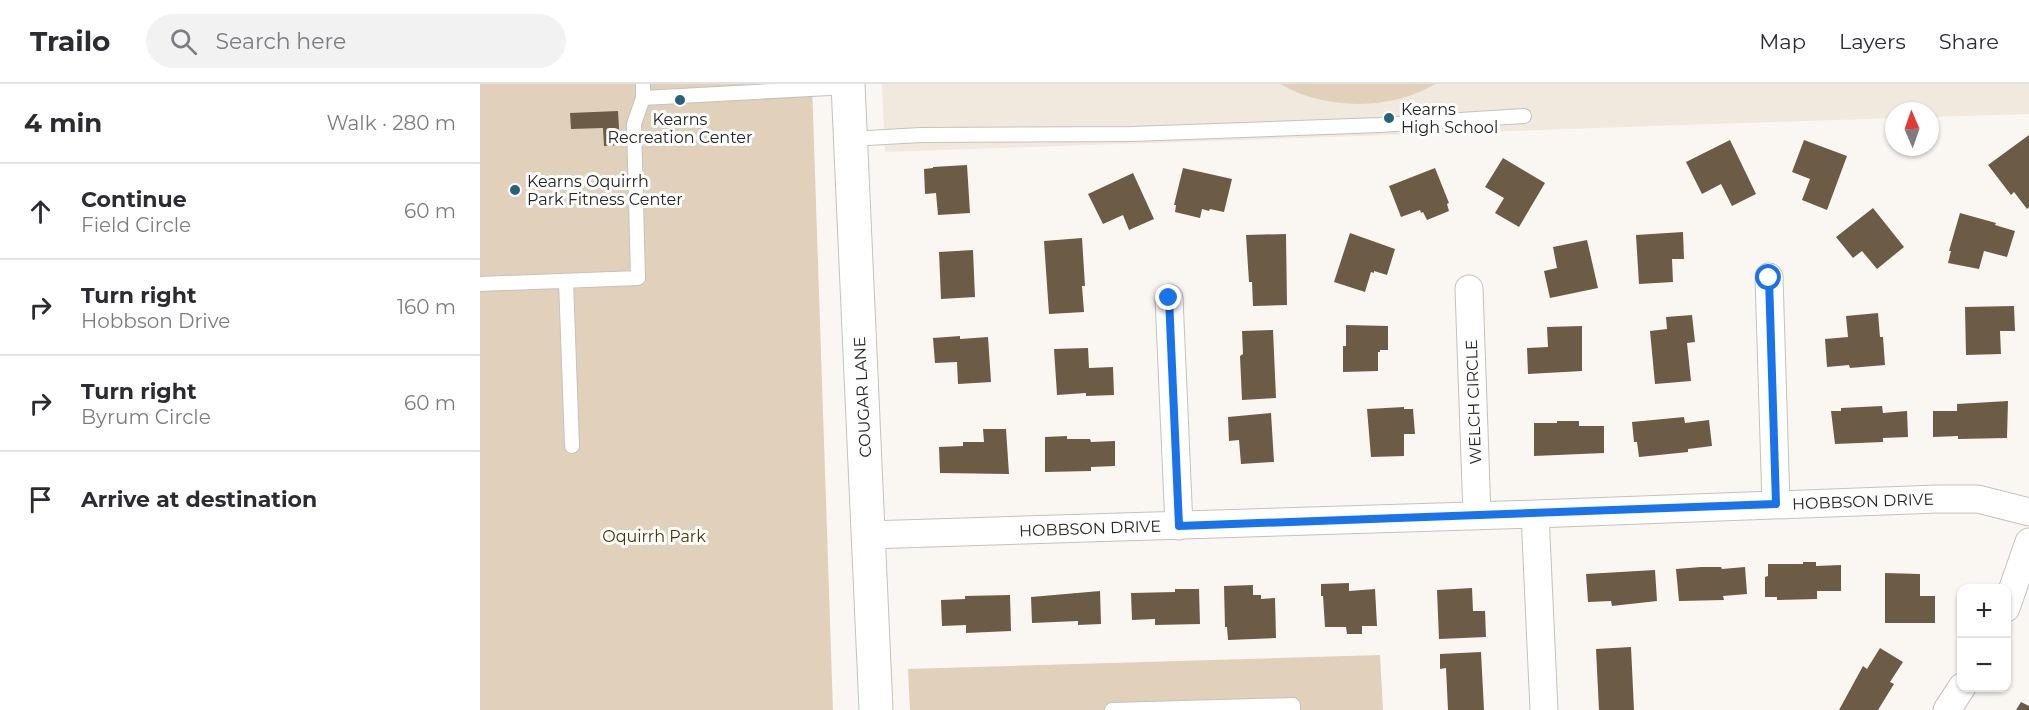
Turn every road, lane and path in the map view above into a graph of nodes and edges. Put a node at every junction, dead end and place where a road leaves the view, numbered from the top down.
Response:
1 (848, 86) edge
2 (643, 91) edge
3 (1524, 116) dead end
4 (850, 139) junction
5 (1769, 278) dead end
6 (566, 281) junction
7 (480, 284) edge
8 (1469, 289) dead end
9 (1169, 298) dead end
10 (572, 446) dead end
11 (1776, 504) junction
12 (2029, 512) edge
13 (1534, 514) junction
14 (1477, 515) junction
15 (1179, 526) junction
16 (868, 535) junction
17 (2029, 542) edge
18 (2011, 596) edge
19 (1959, 692) edge
20 (1196, 709) edge
21 (876, 710) edge
22 (1100, 710) edge
23 (1112, 710) edge
24 (1293, 710) edge
25 (1544, 710) edge
26 (1947, 710) edge

1 - 2 lane
1 - 4 main road, COUGAR LANE
2 - 6 lane
3 - 4 lane
4 - 16 main road, COUGAR LANE
5 - 11 street
6 - 7 lane
6 - 10 lane
8 - 14 street, WELCH CIRCLE
9 - 15 street
11 - 12 street, HOBBSON DRIVE
11 - 13 street, HOBBSON DRIVE
13 - 14 street, HOBBSON DRIVE
13 - 25 street
14 - 15 street, HOBBSON DRIVE
15 - 16 street, HOBBSON DRIVE
16 - 21 main road, COUGAR LANE
17 - 18 street
19 - 26 street
20 - 23 lane
20 - 24 lane
22 - 23 lane

